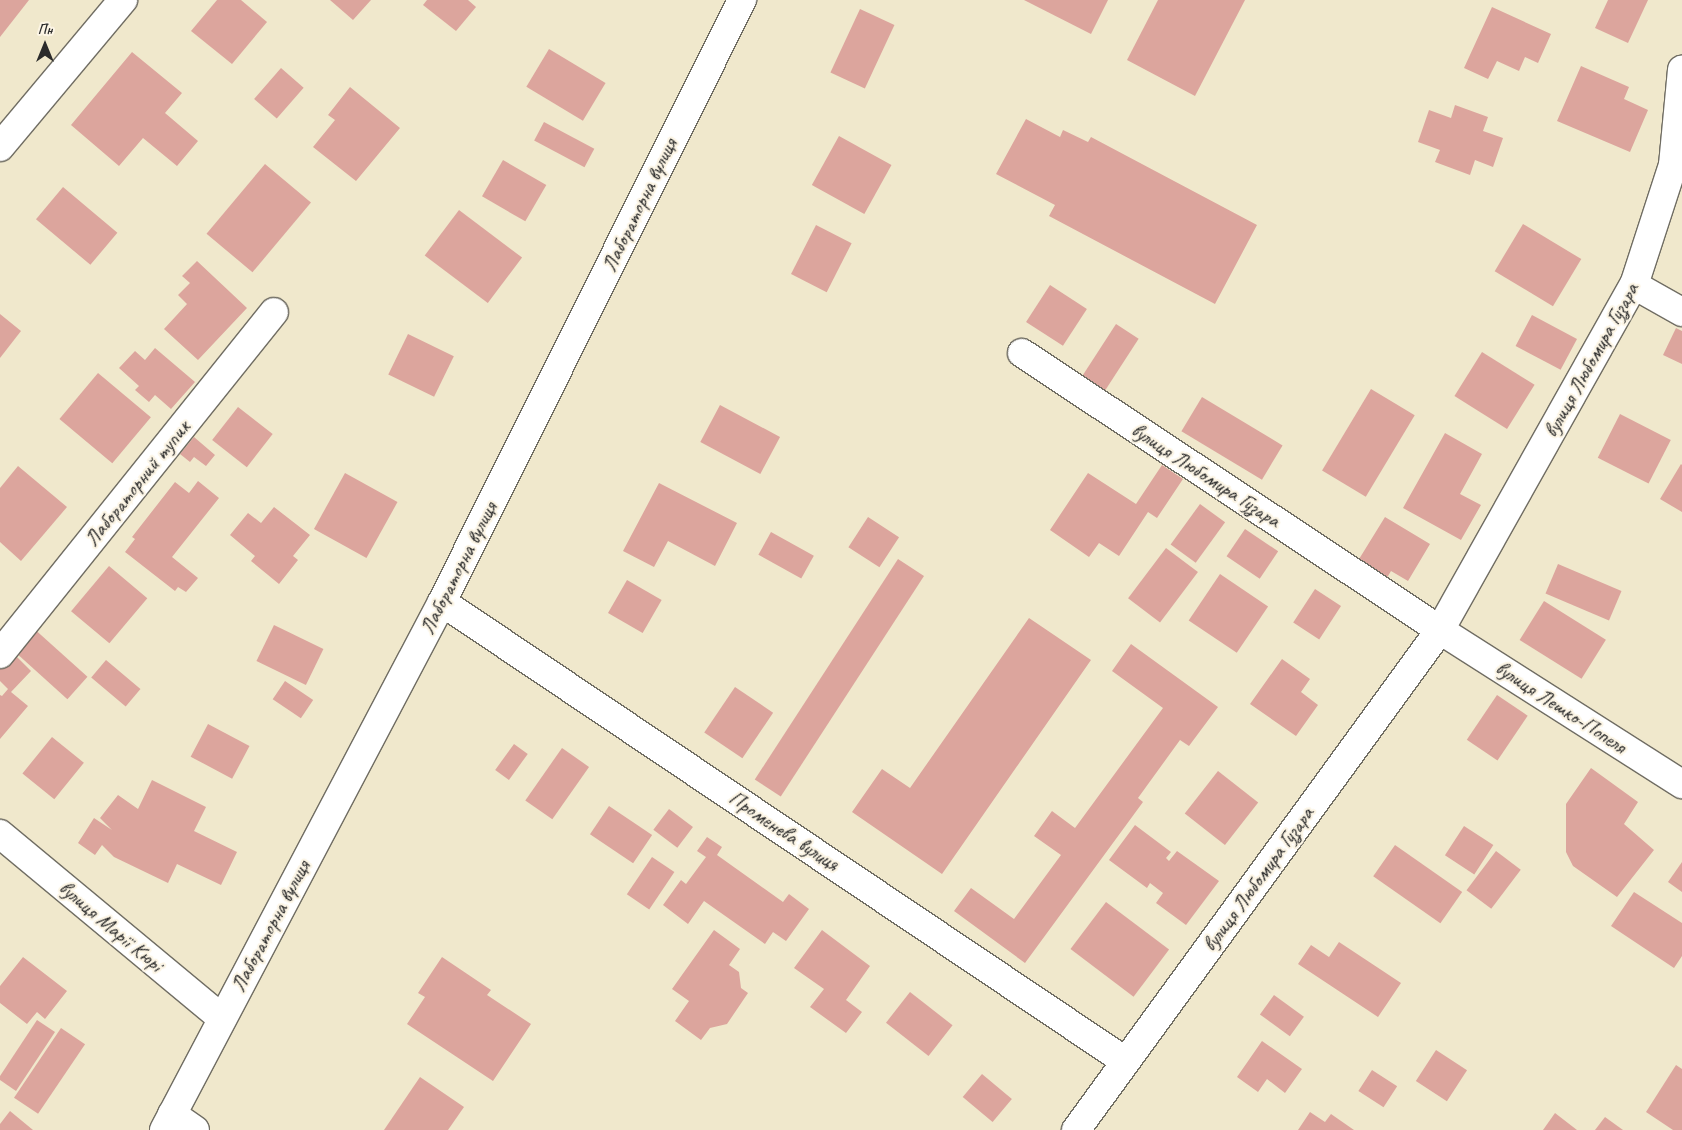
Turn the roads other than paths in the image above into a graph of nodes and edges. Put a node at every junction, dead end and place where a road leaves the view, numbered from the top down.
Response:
1 (123, 0) edge
2 (742, 0) edge
3 (1682, 69) edge
4 (0, 147) edge
5 (1634, 285) junction
6 (274, 312) dead end
7 (1682, 312) edge
8 (1022, 353) dead end
9 (442, 602) junction
10 (1440, 630) junction
11 (0, 654) edge
12 (1682, 784) edge
13 (0, 834) edge
14 (222, 1018) junction
15 (1125, 1060) junction
16 (168, 1122) edge
17 (195, 1130) edge
18 (1076, 1130) edge

1 - 4 street
2 - 9 street, Лабораторна вулиця
3 - 5 street, вулиця Любомира Гузара
5 - 7 street
5 - 10 street, вулиця Любомира Гузара
6 - 11 street, Лабораторний тупик
8 - 10 street, вулиця Любомира Гузара
9 - 14 street, Лабораторна вулиця
9 - 15 street, Променева вулиця
10 - 12 street, вулиця Лешко-Попеля
10 - 15 street, вулиця Любомира Гузара
13 - 14 street, вулиця Марії Кюрі
14 - 16 street, Лабораторна вулиця
15 - 18 street, вулиця Любомира Гузара
16 - 17 street

